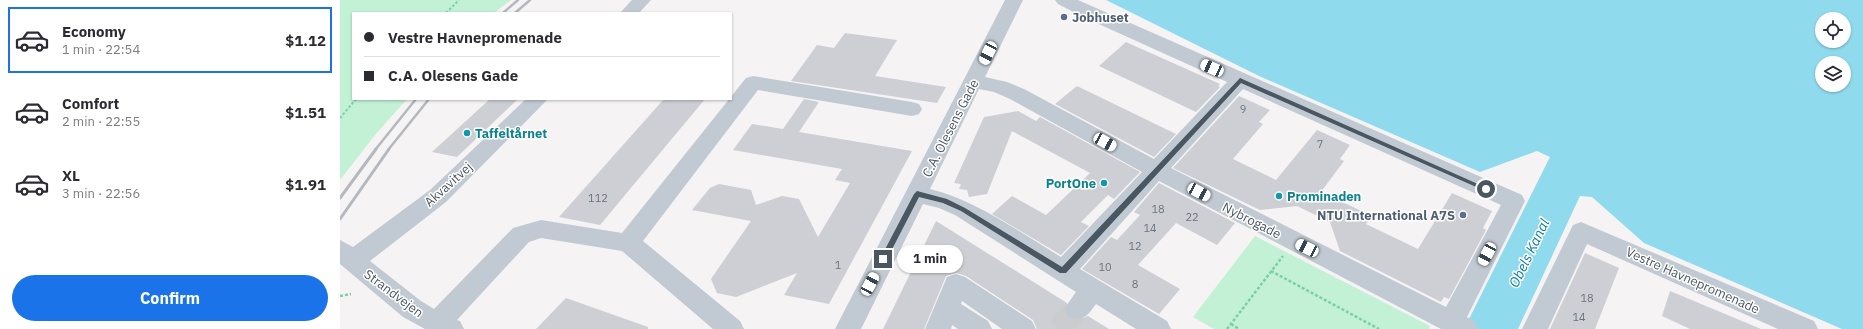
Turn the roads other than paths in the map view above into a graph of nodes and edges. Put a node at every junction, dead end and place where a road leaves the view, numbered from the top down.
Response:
1 (642, 0) edge
2 (1014, 0) edge
3 (1064, 0) edge
4 (630, 12) edge
5 (1240, 80) junction
6 (974, 81) junction
7 (537, 100) edge
8 (912, 109) dead end
9 (1158, 171) junction
10 (917, 194) junction
11 (628, 243) junction
12 (346, 256) edge
13 (1063, 271) junction
14 (1094, 290) junction
15 (1076, 309) tunnel mouth
16 (942, 318) edge
17 (1767, 320) edge
18 (444, 326) edge
19 (848, 326) edge
20 (1459, 326) edge
21 (731, 329) edge
22 (979, 329) edge
23 (1023, 329) edge
24 (1158, 329) edge
25 (1535, 329) edge
26 (1805, 329) edge

1 - 4 street
2 - 6 street, C.A. Olesens Gade
3 - 5 street
5 - 9 street
5 - 20 street
6 - 9 street, Nybrogade
6 - 10 street, C.A. Olesens Gade
7 - 12 street, Akvavitvej
8 - 11 street
9 - 13 street
9 - 20 street, Nybrogade
10 - 13 street
10 - 19 street, C.A. Olesens Gade
11 - 18 street
11 - 21 street
12 - 18 street, Strandvejen
13 - 14 street
14 - 15 street
14 - 24 street
16 - 22 street
16 - 23 street
17 - 25 street, Vestre Havnepromenade
17 - 26 street, Vestre Havnepromenade

